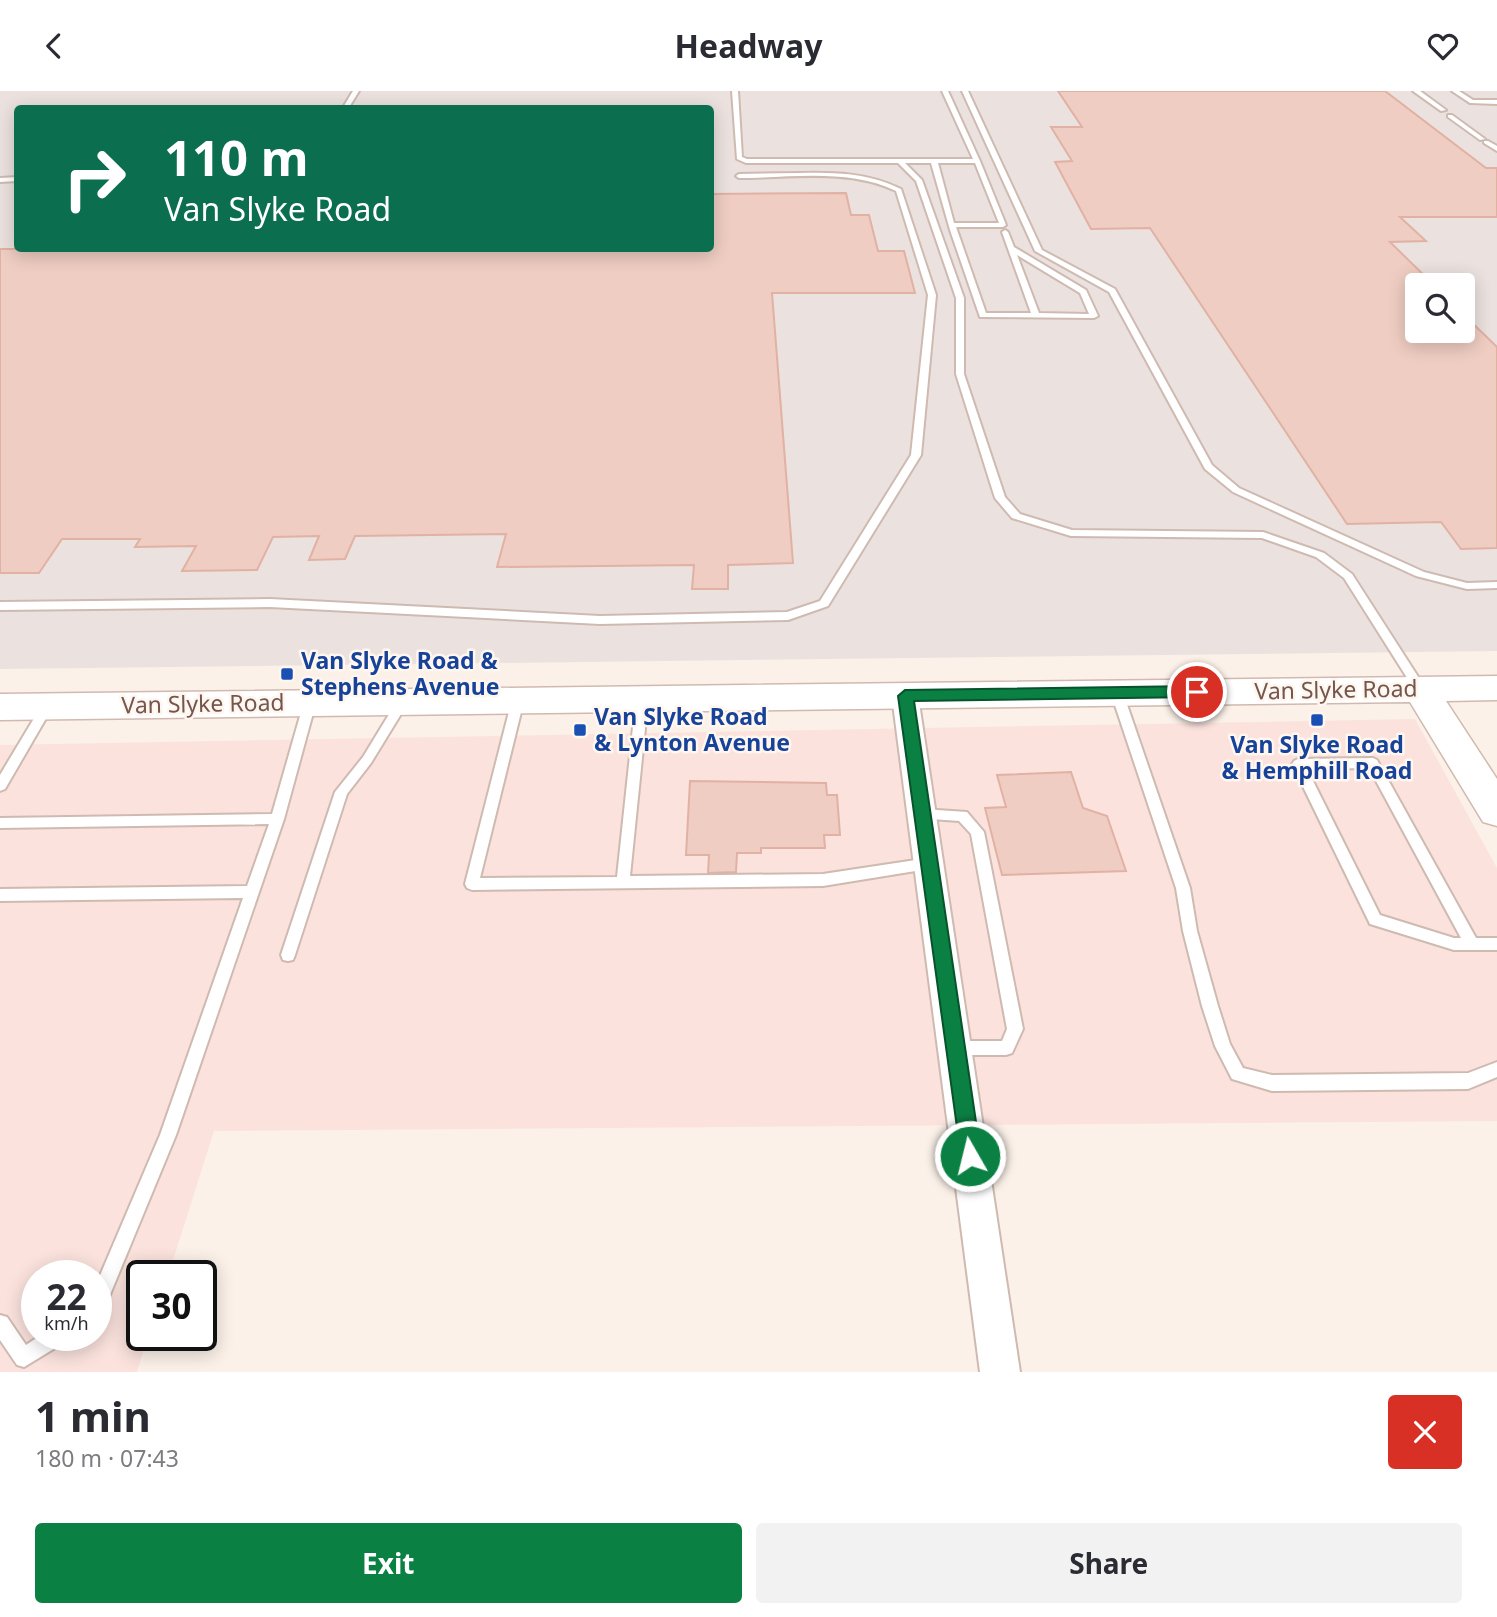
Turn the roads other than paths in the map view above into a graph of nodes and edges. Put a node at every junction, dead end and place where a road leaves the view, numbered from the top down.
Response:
1 (735, 91) edge
2 (945, 91) edge
3 (965, 91) edge
4 (1416, 91) edge
5 (1455, 91) edge
6 (1497, 102) edge
7 (1443, 110) dead end
8 (1450, 116) dead end
9 (1497, 149) edge
10 (900, 161) junction
11 (934, 161) junction
12 (977, 161) junction
13 (738, 176) dead end
14 (952, 225) junction
15 (1005, 232) dead end
16 (1011, 248) junction
17 (1036, 316) junction
18 (1497, 585) edge
19 (0, 606) edge
20 (1497, 688) edge
21 (1420, 689) junction
22 (1117, 692) junction
23 (905, 696) junction
24 (642, 699) junction
25 (518, 700) junction
26 (403, 701) junction
27 (310, 702) junction
28 (47, 706) junction
29 (3, 711) edge
30 (1487, 779) edge
31 (0, 786) edge
32 (1497, 811) edge
33 (922, 814) junction
34 (277, 819) junction
35 (0, 823) edge
36 (929, 864) junction
37 (623, 882) junction
38 (252, 892) junction
39 (0, 895) edge
40 (1472, 944) junction
41 (1497, 944) edge
42 (288, 955) dead end
43 (955, 1048) junction
44 (1497, 1069) edge
45 (112, 1270) edge
46 (0, 1324) edge
47 (33, 1351) edge
48 (1000, 1372) edge

1 - 10 lane
2 - 12 lane
3 - 18 lane
4 - 7 lane
5 - 6 lane
8 - 9 lane
10 - 11 lane
10 - 21 lane
11 - 12 lane
11 - 14 lane
12 - 14 lane
13 - 19 lane
14 - 17 lane
15 - 16 lane
16 - 17 lane
16 - 17 lane
20 - 21 street, Van Slyke Road
21 - 22 street, Van Slyke Road
21 - 30 street
22 - 23 street, Van Slyke Road
22 - 44 lane
23 - 24 street, Van Slyke Road
23 - 33 street
24 - 25 street, Van Slyke Road
24 - 37 lane
25 - 26 street, Van Slyke Road
25 - 37 lane
26 - 27 street, Van Slyke Road
26 - 42 lane
27 - 28 street, Van Slyke Road
27 - 34 lane
28 - 29 street, Van Slyke Road
28 - 31 lane
30 - 32 street
33 - 36 street
33 - 43 lane
34 - 35 lane
34 - 38 lane
36 - 37 lane
36 - 43 street
38 - 39 lane
38 - 45 lane
40 - 40 lane
40 - 41 lane
43 - 48 street
46 - 47 lane

